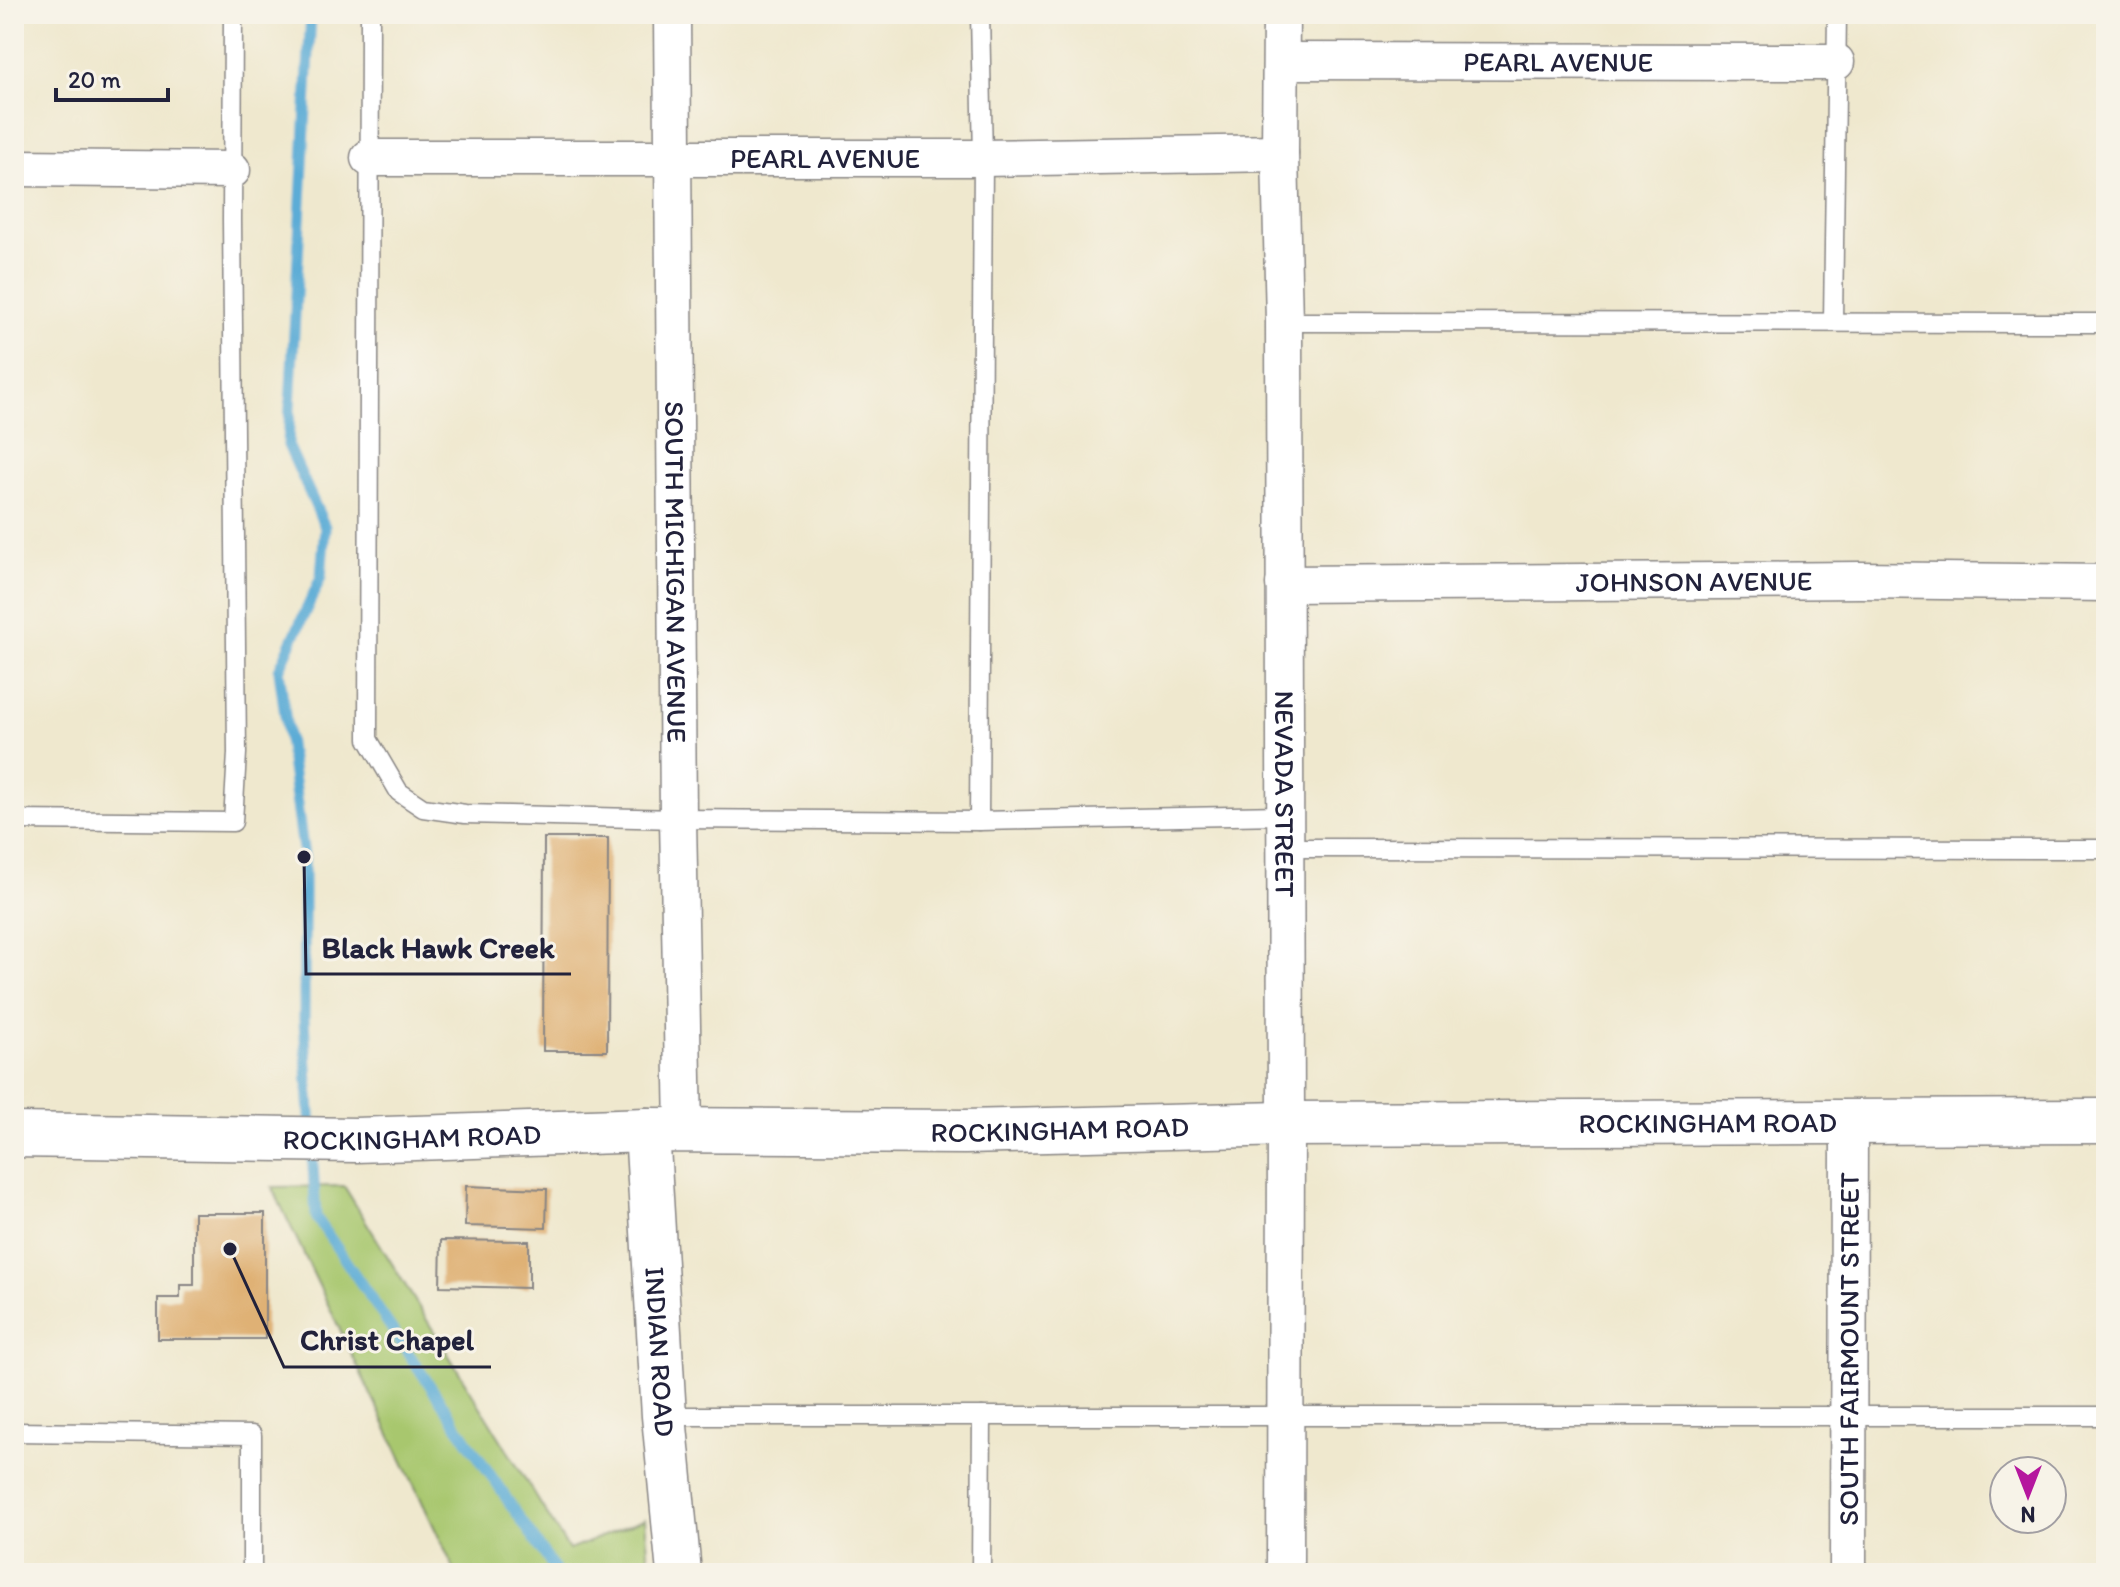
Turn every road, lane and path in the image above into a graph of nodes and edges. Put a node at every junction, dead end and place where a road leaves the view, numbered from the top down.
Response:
1 (233, 14) edge
2 (370, 14) edge
3 (672, 14) edge
4 (980, 14) edge
5 (1281, 14) edge
6 (1837, 14) edge
7 (1282, 61) junction
8 (1836, 62) junction
9 (1280, 153) junction
10 (369, 158) junction
11 (983, 158) junction
12 (673, 159) junction
13 (14, 168) edge
14 (232, 170) junction
15 (1284, 322) junction
16 (1833, 322) junction
17 (2106, 323) edge
18 (2106, 583) edge
19 (1284, 584) junction
20 (678, 819) junction
21 (14, 820) edge
22 (979, 821) junction
23 (1284, 831) junction
24 (2106, 849) edge
25 (2106, 1121) edge
26 (1286, 1124) junction
27 (1849, 1124) junction
28 (665, 1130) junction
29 (14, 1135) edge
30 (664, 1416) junction
31 (982, 1416) junction
32 (1284, 1416) junction
33 (1848, 1416) junction
34 (2106, 1416) edge
35 (14, 1432) edge
36 (252, 1573) edge
37 (679, 1573) edge
38 (981, 1573) edge
39 (1285, 1573) edge
40 (1848, 1573) edge

1 - 14 lane
2 - 10 lane
3 - 12 street, SOUTH MICHIGAN AVENUE
4 - 11 lane
5 - 7 street, NEVADA STREET
6 - 8 lane
7 - 8 street, PEARL AVENUE
7 - 9 street, NEVADA STREET
8 - 16 lane
9 - 11 street, PEARL AVENUE
9 - 15 street, NEVADA STREET
10 - 12 street, PEARL AVENUE
10 - 20 lane
11 - 12 street, PEARL AVENUE
11 - 22 lane
12 - 20 street, SOUTH MICHIGAN AVENUE
13 - 14 street
14 - 21 lane
15 - 16 lane
15 - 19 street, NEVADA STREET
16 - 17 lane
18 - 19 street, JOHNSON AVENUE
19 - 23 street, NEVADA STREET
20 - 22 lane
20 - 28 street, SOUTH MICHIGAN AVENUE
22 - 23 lane
23 - 24 lane
23 - 26 street, NEVADA STREET
25 - 27 street, ROCKINGHAM ROAD
26 - 27 street, ROCKINGHAM ROAD
26 - 28 street, ROCKINGHAM ROAD
26 - 32 street, NEVADA STREET
27 - 33 street, SOUTH FAIRMOUNT STREET
28 - 29 street, ROCKINGHAM ROAD
28 - 30 street, INDIAN ROAD
30 - 31 lane
30 - 37 street, INDIAN ROAD
31 - 32 lane
31 - 38 lane
32 - 33 lane
32 - 39 street, NEVADA STREET
33 - 34 lane
33 - 40 street, SOUTH FAIRMOUNT STREET
35 - 36 lane

